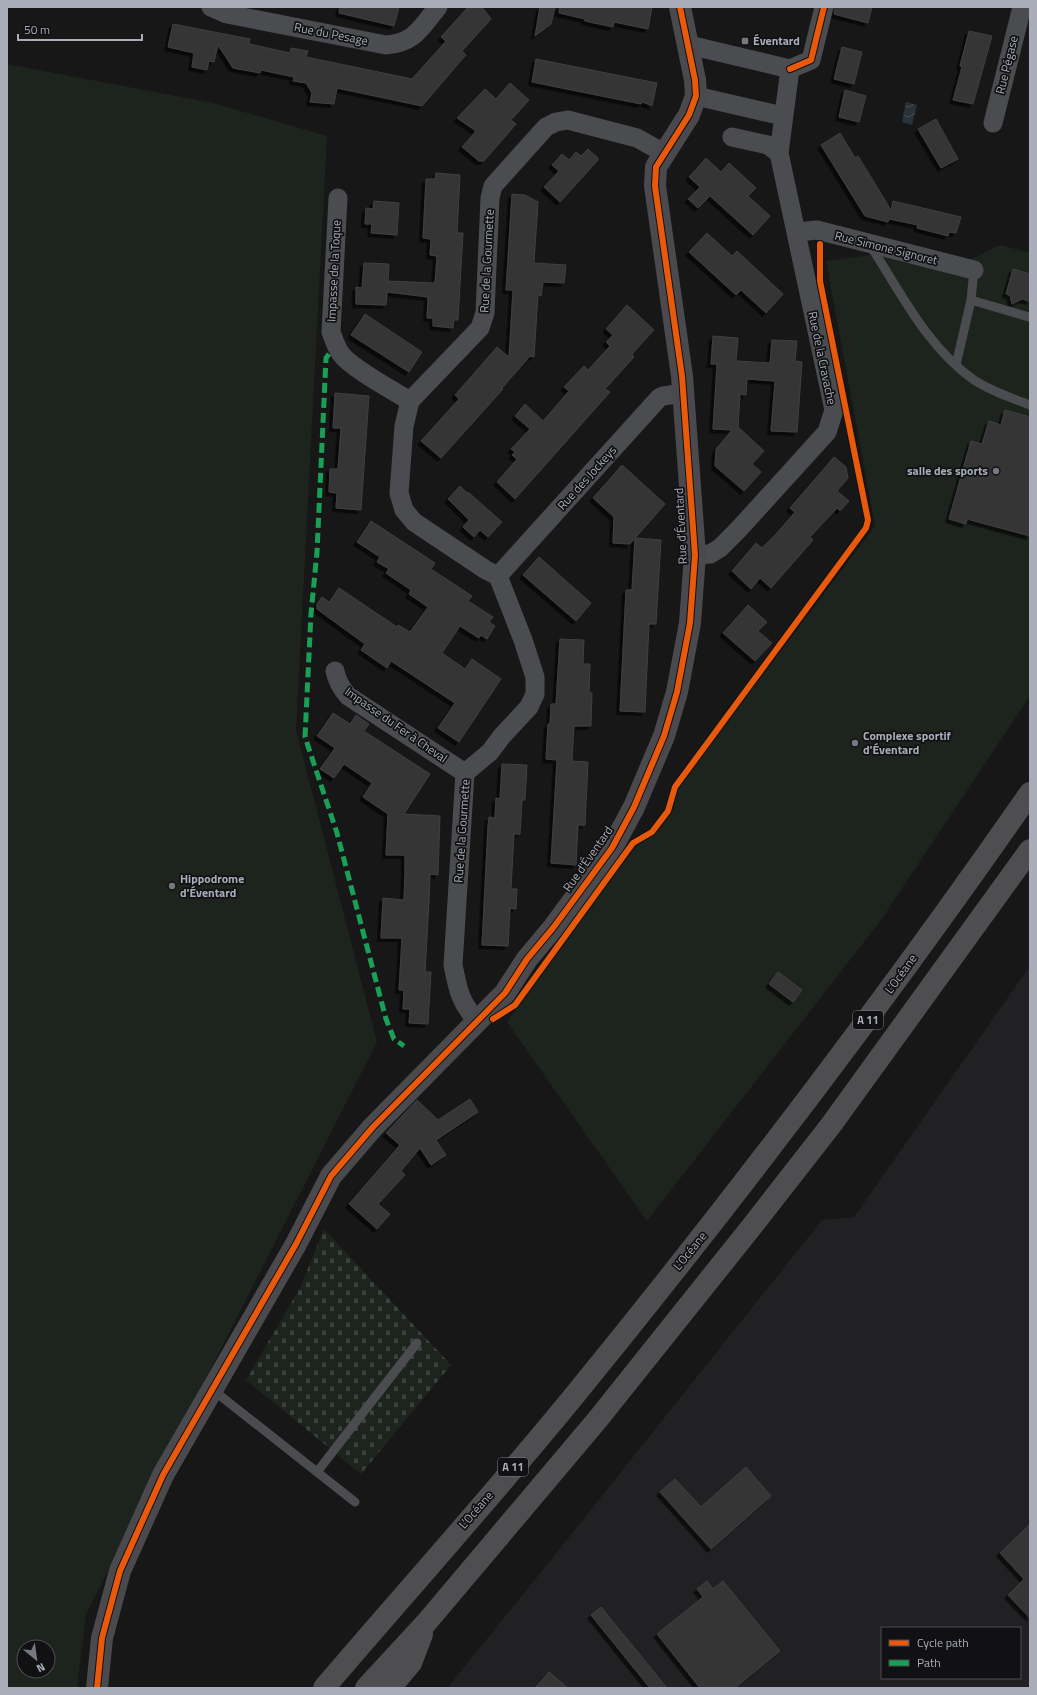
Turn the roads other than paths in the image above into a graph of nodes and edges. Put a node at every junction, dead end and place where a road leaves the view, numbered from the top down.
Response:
1 (211, 7) edge
2 (438, 7) edge
3 (680, 7) edge
4 (824, 7) edge
5 (1022, 7) edge
6 (689, 45) junction
7 (790, 69) junction
8 (696, 96) junction
9 (783, 116) junction
10 (993, 123) dead end
11 (732, 137) dead end
12 (664, 153) junction
13 (779, 153) junction
14 (338, 198) dead end
15 (797, 232) junction
16 (869, 244) junction
17 (974, 270) joint
18 (971, 300) junction
19 (1029, 317) dead end
20 (956, 365) junction
21 (684, 393) junction
22 (410, 401) junction
23 (1030, 404) edge
24 (695, 555) junction
25 (498, 576) junction
26 (335, 671) dead end
27 (466, 773) junction
28 (1030, 793) edge
29 (1030, 850) edge
30 (477, 1021) junction
31 (417, 1344) dead end
32 (213, 1390) junction
33 (316, 1472) junction
34 (355, 1502) dead end
35 (426, 1623) junction
36 (97, 1688) edge
37 (324, 1688) edge
38 (366, 1688) edge
39 (390, 1688) edge

1 - 2 street, Rue du Pesage
3 - 6 street, Rue d'Éventard
4 - 7 street
5 - 10 street, Rue Pégase
6 - 7 street
6 - 8 street, Rue d'Éventard
7 - 9 street, Rue de la Cravache
8 - 9 street
8 - 12 street, Rue d'Éventard
9 - 13 street, Rue de la Cravache
11 - 13 street
12 - 21 street, Rue d'Éventard
12 - 22 street, Rue de la Gourmette
13 - 15 street, Rue de la Cravache
14 - 22 street, Impasse de la Toque
15 - 16 street, Rue Simone Signoret
15 - 24 street, Rue de la Cravache
16 - 17 street, Rue Simone Signoret
16 - 20 lane
17 - 18 lane
18 - 19 lane
18 - 20 lane
20 - 23 lane
21 - 24 street, Rue d'Éventard
21 - 25 street, Rue des Jockeys
22 - 25 street
24 - 30 street, Rue d'Éventard
25 - 27 street, Rue de la Gourmette
26 - 27 street, Impasse du Fer à Cheval
27 - 30 street, Rue de la Gourmette
28 - 37 highway, L’Océane / A 11
29 - 35 highway, A 11
30 - 32 street, Rue d'Éventard
31 - 33 lane
32 - 33 lane
32 - 36 street, Rue d'Éventard
33 - 34 lane
35 - 38 highway, A 11
35 - 39 highway

